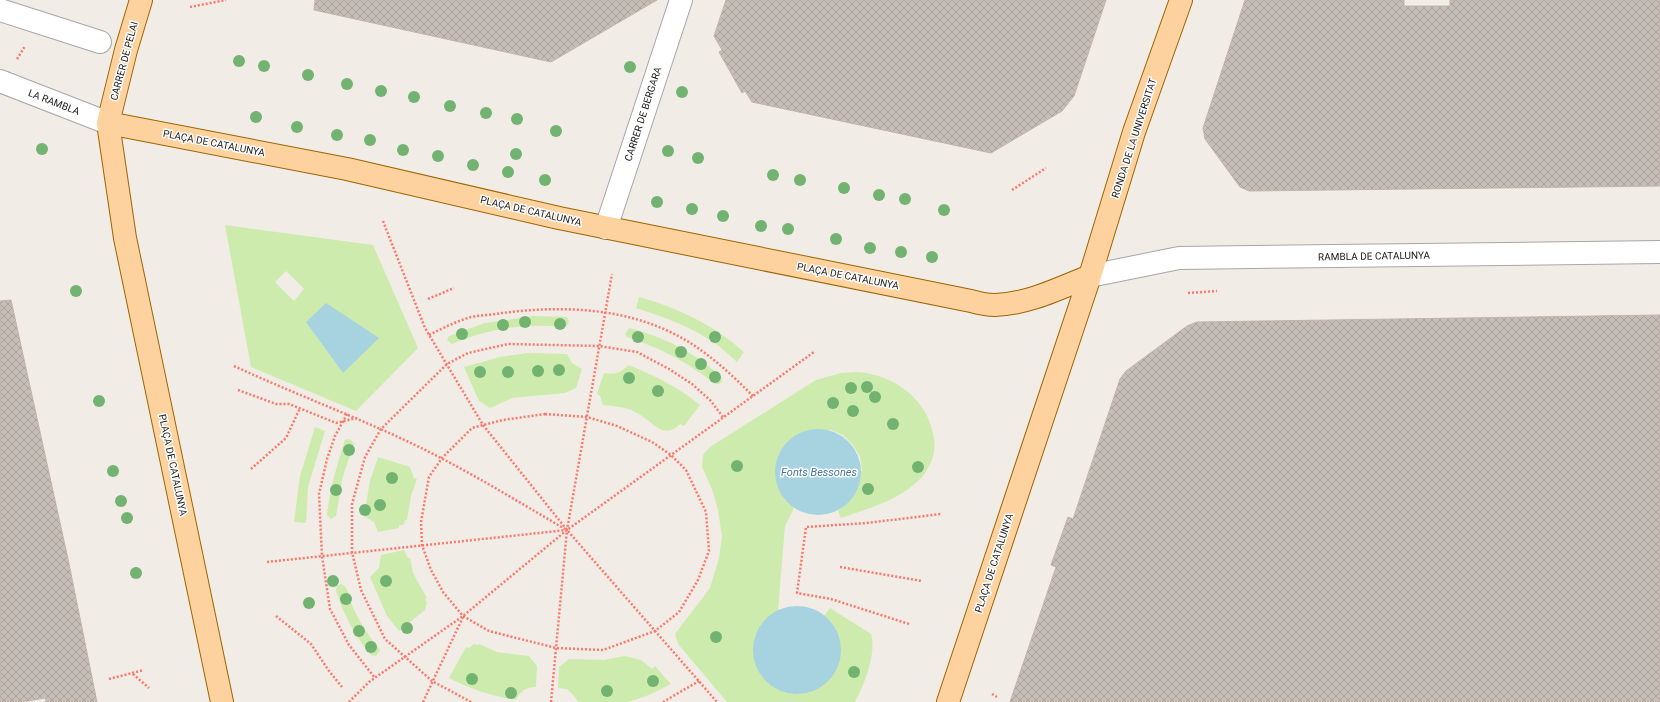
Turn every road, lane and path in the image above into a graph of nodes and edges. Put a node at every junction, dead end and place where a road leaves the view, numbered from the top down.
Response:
1 (141, 0) edge
2 (226, 0) edge
3 (681, 0) edge
4 (1181, 0) edge
5 (190, 7) dead end
6 (0, 10) edge
7 (100, 42) dead end
8 (0, 82) edge
9 (108, 123) junction
10 (1046, 168) dead end
11 (1012, 190) dead end
12 (383, 221) dead end
13 (606, 228) junction
14 (1660, 252) edge
15 (612, 274) dead end
16 (1090, 276) junction
17 (454, 288) dead end
18 (1217, 292) dead end
19 (1188, 293) dead end
20 (428, 299) dead end
21 (605, 314) junction
22 (429, 334) junction
23 (599, 346) junction
24 (814, 352) dead end
25 (447, 364) junction
26 (234, 366) dead end
27 (238, 390) dead end
28 (753, 396) junction
29 (300, 408) junction
30 (347, 414) junction
31 (587, 416) junction
32 (723, 417) junction
33 (357, 418) junction
34 (344, 421) junction
35 (483, 425) junction
36 (381, 429) junction
37 (671, 455) junction
38 (442, 458) junction
39 (251, 469) dead end
40 (941, 514) dead end
41 (567, 530) junction
42 (422, 545) junction
43 (352, 552) junction
44 (322, 556) junction
45 (267, 562) dead end
46 (840, 567) dead end
47 (922, 581) dead end
48 (276, 616) dead end
49 (463, 616) junction
50 (909, 624) dead end
51 (655, 631) junction
52 (556, 648) junction
53 (404, 657) junction
54 (144, 670) dead end
55 (132, 673) junction
56 (375, 678) junction
57 (109, 679) dead end
58 (432, 681) junction
59 (699, 682) junction
60 (342, 687) dead end
61 (149, 688) dead end
62 (992, 694) dead end
63 (997, 697) dead end
64 (222, 702) edge
65 (349, 702) edge
66 (423, 702) edge
67 (471, 702) edge
68 (551, 702) edge
69 (663, 702) edge
70 (717, 702) edge
71 (948, 702) edge

1 - 9 main road, CARRER DE PELAI
2 - 5 path
3 - 13 street, CARRER DE BERGARA
4 - 16 main road, RONDA DE LA UNIVERSITAT
6 - 7 street
8 - 9 street, LA RAMBLA
9 - 13 main road, PLAÇA DE CATALUNYA
9 - 64 main road, PLAÇA DE CATALUNYA
10 - 11 path
12 - 22 path
13 - 16 main road, PLAÇA DE CATALUNYA
14 - 16 street, RAMBLA DE CATALUNYA
15 - 21 path
16 - 71 main road, PLAÇA DE CATALUNYA
17 - 20 path
18 - 19 path
21 - 22 path
21 - 23 path
21 - 28 path
22 - 25 path
23 - 25 path
23 - 31 path
23 - 32 path
24 - 28 path
25 - 35 path
25 - 36 path
26 - 30 path
27 - 29 path
28 - 32 path
29 - 34 path
29 - 39 path
30 - 33 path
30 - 34 path
31 - 35 path
31 - 37 path
31 - 41 path
32 - 37 path
33 - 34 path
33 - 36 path
34 - 44 path
35 - 38 path
35 - 41 path
36 - 38 path
36 - 43 path
37 - 41 path
37 - 51 path
38 - 41 path
38 - 42 path
40 - 50 path
41 - 42 path
41 - 49 path
41 - 51 path
41 - 52 path
42 - 43 path
42 - 49 path
43 - 44 path
43 - 53 path
44 - 45 path
44 - 56 path
46 - 47 path
48 - 60 path
49 - 52 path
49 - 53 path
49 - 58 path
51 - 52 path
51 - 59 path
52 - 68 path
53 - 56 path
53 - 58 path
54 - 55 path
55 - 57 path
55 - 61 path
56 - 65 path
58 - 66 path
58 - 67 path
59 - 69 path
59 - 70 path
62 - 63 path

